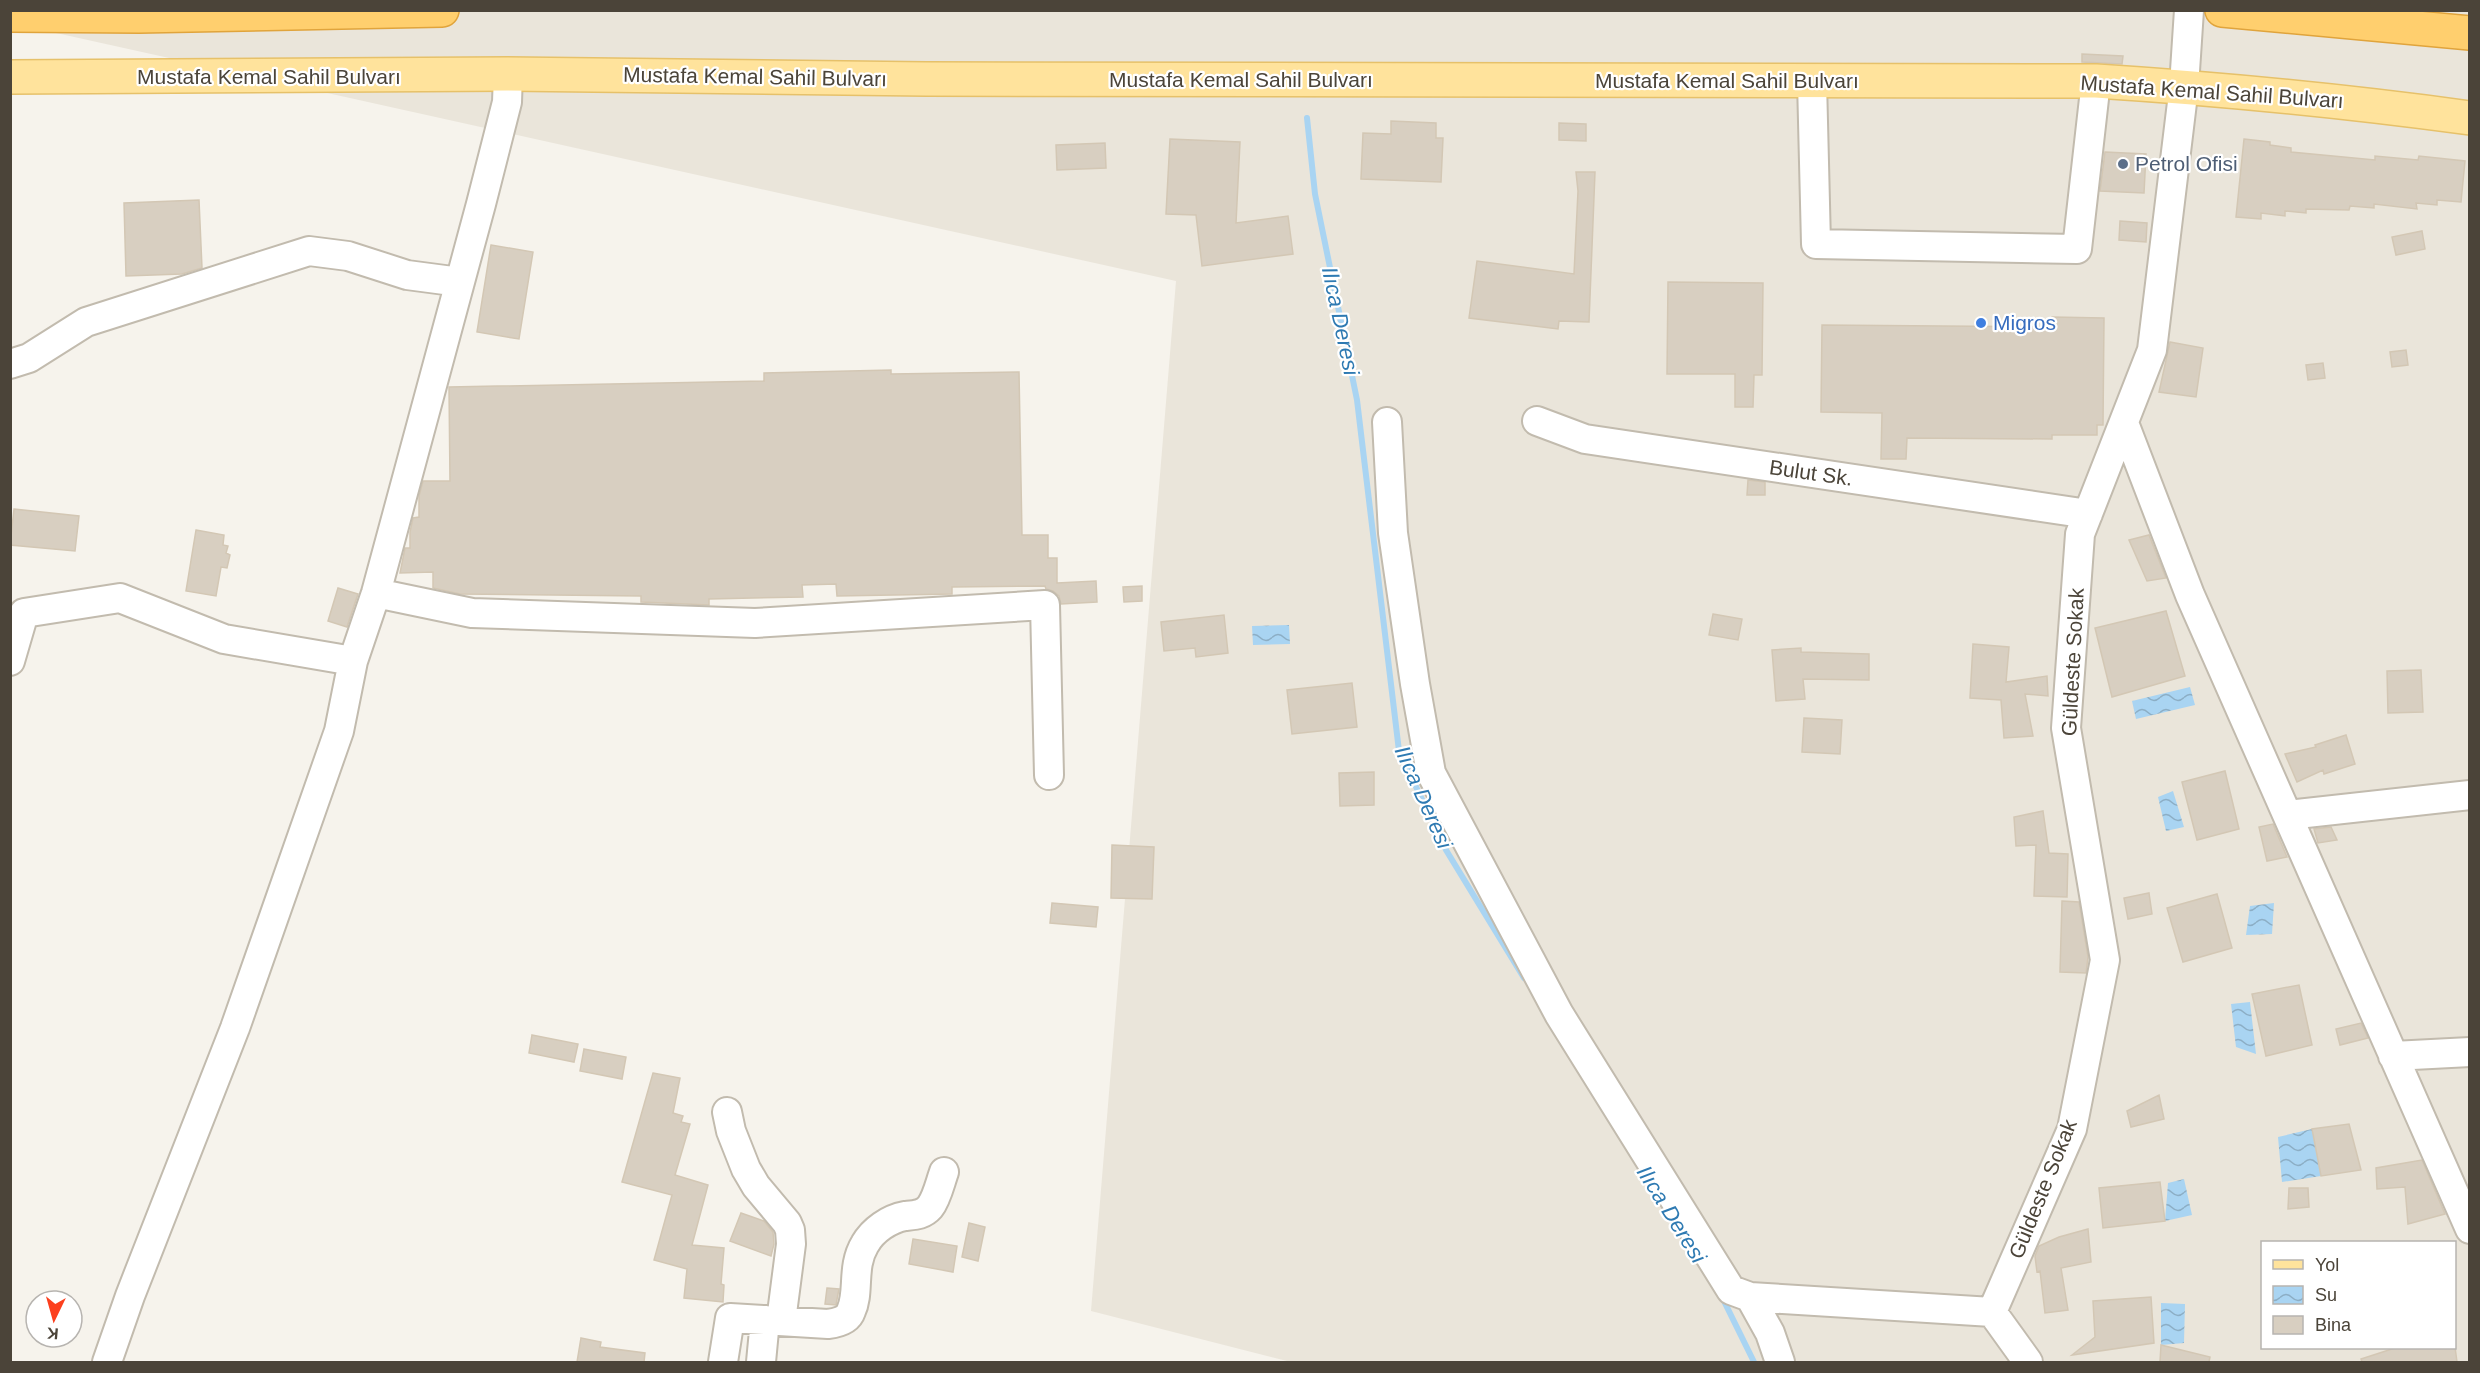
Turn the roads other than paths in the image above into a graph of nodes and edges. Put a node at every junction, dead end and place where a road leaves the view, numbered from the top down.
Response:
1 (442, 10) edge
2 (2189, 10) edge
3 (2222, 10) edge
4 (10, 15) edge
5 (2469, 33) edge
6 (508, 74) junction
7 (10, 77) edge
8 (1812, 81) junction
9 (2096, 81) junction
10 (2184, 86) junction
11 (2469, 118) edge
12 (460, 282) junction
13 (10, 364) edge
14 (1537, 421) dead end
15 (1387, 422) dead end
16 (2124, 423) junction
17 (2088, 514) junction
18 (376, 593) junction
19 (353, 660) junction
20 (10, 661) edge
21 (1048, 775) dead end
22 (2469, 795) edge
23 (2288, 815) junction
24 (2469, 1052) edge
25 (2393, 1056) junction
26 (727, 1112) dead end
27 (944, 1172) dead end
28 (2469, 1229) edge
29 (1750, 1297) junction
30 (1992, 1312) junction
31 (773, 1321) junction
32 (107, 1362) edge
33 (723, 1362) edge
34 (761, 1362) edge
35 (1780, 1362) edge
36 (2028, 1362) edge

1 - 4 highway
2 - 10 street, Güldeste Sokak
3 - 5 highway
6 - 7 main road, Mustafa Kemal Sahil Bulvarı
6 - 8 main road, Mustafa Kemal Sahil Bulvarı
6 - 12 street
8 - 9 main road, Mustafa Kemal Sahil Bulvarı
8 - 9 street
9 - 10 main road, Mustafa Kemal Sahil Bulvarı
10 - 11 main road, Mustafa Kemal Sahil Bulvarı
10 - 16 street, Güldeste Sokak
12 - 13 street
12 - 18 street
14 - 17 street, Bulut Sk.
15 - 29 street
16 - 17 street, Güldeste Sokak
16 - 23 street
17 - 30 street, Güldeste Sokak
18 - 19 street
18 - 21 street
19 - 20 street
19 - 32 street
22 - 23 street
23 - 25 street
24 - 25 street
25 - 28 street
26 - 31 street
27 - 31 street
29 - 30 street
29 - 35 street
30 - 36 street
31 - 33 street
31 - 34 street

